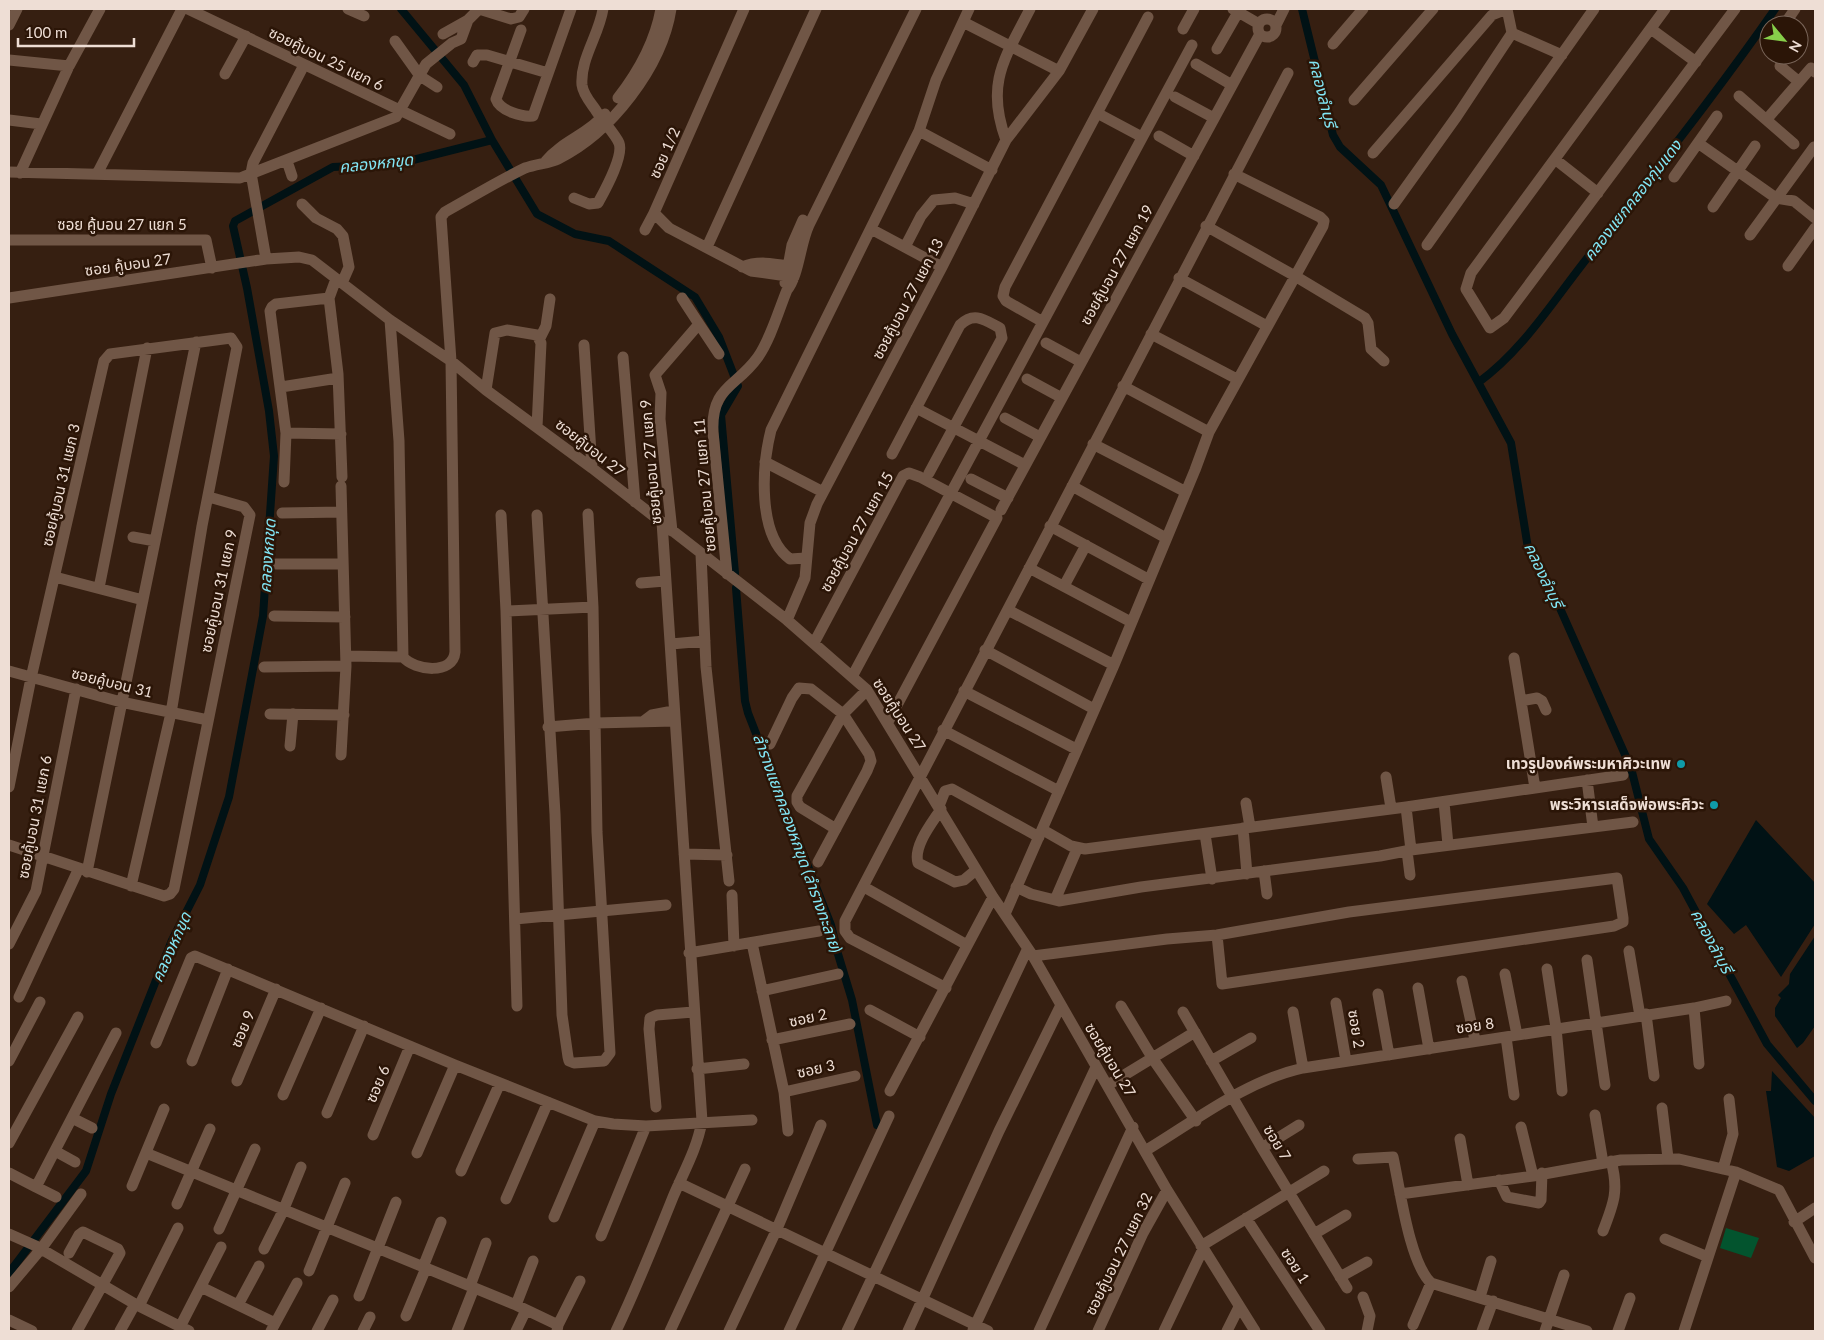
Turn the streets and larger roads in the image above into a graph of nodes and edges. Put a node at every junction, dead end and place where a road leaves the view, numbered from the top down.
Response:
1 (17, 9) edge
2 (100, 9) edge
3 (182, 9) edge
4 (188, 9) edge
5 (348, 9) edge
6 (479, 9) edge
7 (524, 9) edge
8 (571, 9) edge
9 (603, 9) edge
10 (744, 9) edge
11 (816, 9) edge
12 (912, 9) edge
13 (969, 9) edge
14 (1030, 9) edge
15 (1093, 9) edge
16 (1194, 9) edge
17 (1284, 9) edge
18 (1364, 9) edge
19 (1433, 9) edge
20 (1507, 9) edge
21 (1594, 9) edge
22 (1665, 9) edge
23 (1735, 9) edge
24 (1237, 10) edge
25 (665, 12) edge
26 (1489, 12) edge
27 (364, 16) dead end
28 (1148, 17) dead end
29 (468, 20) junction
30 (963, 22) junction
31 (9, 25) edge
32 (1183, 29) dead end
33 (1260, 29) junction
34 (1652, 29) junction
35 (522, 30) dead end
36 (1512, 33) junction
37 (443, 34) dead end
38 (246, 36) junction
39 (395, 41) dead end
40 (1192, 44) dead end
41 (1334, 44) dead end
42 (1011, 47) junction
43 (1217, 49) dead end
44 (1562, 56) junction
45 (9, 60) edge
46 (511, 60) junction
47 (473, 62) dead end
48 (1696, 62) junction
49 (1196, 64) dead end
50 (304, 65) junction
51 (69, 66) junction
52 (1780, 66) dead end
53 (425, 70) junction
54 (1813, 70) edge
55 (1059, 71) junction
56 (548, 73) junction
57 (1288, 73) dead end
58 (226, 74) dead end
59 (1798, 81) junction
60 (1232, 85) junction
61 (437, 87) dead end
62 (1739, 96) dead end
63 (1176, 97) dead end
64 (1354, 100) dead end
65 (399, 111) junction
66 (1097, 113) junction
67 (1718, 116) dead end
68 (1214, 118) junction
69 (1767, 119) junction
70 (9, 120) edge
71 (603, 122) junction
72 (41, 124) junction
73 (919, 131) junction
74 (450, 134) dead end
75 (1159, 136) dead end
76 (1142, 137) junction
77 (1006, 140) junction
78 (1698, 144) junction
79 (1794, 144) dead end
80 (1756, 146) dead end
81 (1814, 147) dead end
82 (1373, 153) dead end
83 (1194, 156) junction
84 (1556, 160) junction
85 (287, 161) junction
86 (992, 170) junction
87 (1738, 171) junction
88 (14, 173) edge
89 (251, 173) junction
90 (97, 174) junction
91 (1234, 174) junction
92 (292, 176) dead end
93 (1674, 177) dead end
94 (1598, 192) junction
95 (574, 198) dead end
96 (1776, 198) junction
97 (302, 204) dead end
98 (974, 204) junction
99 (1394, 204) dead end
100 (1712, 207) dead end
101 (654, 213) junction
102 (1815, 218) edge
103 (1206, 226) junction
104 (1815, 228) edge
105 (871, 229) junction
106 (645, 230) dead end
107 (1750, 235) dead end
108 (9, 240) edge
109 (1427, 245) dead end
110 (707, 247) junction
111 (904, 247) junction
112 (266, 259) junction
113 (252, 261) joint
114 (1788, 266) dead end
115 (942, 267) junction
116 (212, 268) junction
117 (790, 271) junction
118 (1295, 276) junction
119 (1179, 278) junction
120 (339, 281) junction
121 (9, 298) edge
122 (329, 298) junction
123 (682, 298) dead end
124 (550, 300) dead end
125 (390, 320) junction
126 (1043, 322) junction
127 (698, 324) junction
128 (1267, 326) junction
129 (1150, 334) junction
130 (540, 338) junction
131 (196, 342) junction
132 (1046, 343) dead end
133 (584, 345) dead end
134 (147, 348) junction
135 (719, 354) dead end
136 (623, 357) dead end
137 (451, 361) junction
138 (1384, 361) dead end
139 (1081, 362) junction
140 (338, 378) junction
141 (1026, 379) dead end
142 (1237, 379) junction
143 (1123, 386) junction
144 (281, 387) junction
145 (486, 390) junction
146 (1062, 398) junction
147 (916, 408) junction
148 (1005, 418) dead end
149 (538, 427) junction
150 (955, 428) junction
151 (1209, 432) junction
152 (286, 433) junction
153 (341, 434) junction
154 (1040, 437) junction
155 (979, 441) junction
156 (1093, 444) junction
157 (892, 454) dead end
158 (765, 462) junction
159 (1025, 465) junction
160 (592, 468) junction
161 (930, 473) dead end
162 (971, 479) dead end
163 (284, 482) dead end
164 (1072, 486) junction
165 (824, 492) junction
166 (1186, 492) junction
167 (951, 494) junction
168 (209, 497) junction
169 (1008, 498) junction
170 (635, 502) junction
171 (341, 512) junction
172 (282, 513) dead end
173 (588, 514) dead end
174 (999, 514) junction
175 (501, 515) dead end
176 (536, 515) dead end
177 (662, 522) junction
178 (1050, 526) junction
179 (672, 531) junction
180 (133, 537) dead end
181 (1166, 538) junction
182 (155, 541) junction
183 (1086, 545) junction
184 (702, 554) junction
185 (806, 558) junction
186 (276, 564) dead end
187 (343, 564) junction
188 (1029, 568) junction
189 (727, 574) junction
190 (55, 577) junction
191 (1148, 579) junction
192 (665, 581) junction
193 (641, 583) dead end
194 (1064, 586) junction
195 (99, 588) junction
196 (143, 600) junction
197 (593, 607) junction
198 (541, 610) junction
199 (1008, 610) junction
200 (506, 611) junction
201 (274, 616) dead end
202 (345, 616) junction
203 (787, 620) junction
204 (1130, 622) junction
205 (705, 641) junction
206 (814, 643) junction
207 (671, 644) junction
208 (986, 650) junction
209 (403, 657) junction
210 (1514, 658) dead end
211 (346, 661) junction
212 (1114, 665) junction
213 (264, 667) dead end
214 (9, 671) edge
215 (853, 675) junction
216 (31, 678) junction
217 (76, 689) junction
218 (867, 690) junction
219 (964, 691) junction
220 (1521, 701) junction
221 (121, 702) junction
222 (1094, 709) junction
223 (1546, 710) dead end
224 (170, 712) junction
225 (270, 714) dead end
226 (293, 714) junction
227 (843, 714) junction
228 (344, 715) junction
229 (674, 716) junction
230 (208, 720) junction
231 (888, 722) junction
232 (596, 723) junction
233 (548, 727) junction
234 (943, 730) junction
235 (770, 744) dead end
236 (290, 746) dead end
237 (1076, 749) junction
238 (341, 755) dead end
239 (1623, 775) dead end
240 (921, 776) junction
241 (1386, 777) dead end
242 (1586, 780) junction
243 (9, 787) edge
244 (1535, 788) junction
245 (1060, 791) junction
246 (1246, 802) dead end
247 (1444, 802) junction
248 (940, 807) junction
249 (1406, 807) junction
250 (1391, 808) junction
251 (1633, 822) dead end
252 (1593, 827) junction
253 (1246, 828) junction
254 (836, 829) junction
255 (1041, 834) junction
256 (1205, 834) junction
257 (9, 845) edge
258 (1448, 845) junction
259 (1077, 849) junction
260 (1409, 850) junction
261 (684, 854) junction
262 (726, 855) junction
263 (42, 856) junction
264 (818, 862) dead end
265 (83, 870) junction
266 (976, 870) junction
267 (1264, 871) junction
268 (1247, 874) junction
269 (1410, 875) dead end
270 (1212, 879) junction
271 (730, 881) dead end
272 (131, 886) junction
273 (864, 887) junction
274 (1016, 887) junction
275 (1268, 894) dead end
276 (732, 895) dead end
277 (993, 898) junction
278 (1055, 900) junction
279 (666, 905) dead end
280 (602, 911) junction
281 (1005, 914) junction
282 (559, 915) junction
283 (515, 919) junction
284 (819, 931) dead end
285 (1218, 935) junction
286 (752, 943) junction
287 (9, 944) edge
288 (967, 945) junction
289 (734, 946) junction
290 (1629, 951) dead end
291 (689, 953) junction
292 (1030, 953) junction
293 (1587, 960) dead end
294 (228, 969) junction
295 (1547, 969) dead end
296 (838, 974) dead end
297 (1505, 974) dead end
298 (1462, 981) dead end
299 (946, 988) junction
300 (1418, 988) dead end
301 (276, 989) junction
302 (762, 991) junction
303 (1378, 994) dead end
304 (19, 997) dead end
305 (1726, 1001) dead end
306 (40, 1002) dead end
307 (1336, 1002) dead end
308 (517, 1006) dead end
309 (1121, 1006) dead end
310 (1060, 1007) junction
311 (321, 1008) junction
312 (1694, 1008) junction
313 (870, 1010) dead end
314 (693, 1012) junction
315 (1184, 1012) dead end
316 (1293, 1012) dead end
317 (1643, 1015) junction
318 (78, 1017) dead end
319 (1597, 1022) junction
320 (850, 1024) dead end
321 (364, 1026) junction
322 (1556, 1028) junction
323 (1195, 1032) junction
324 (116, 1033) dead end
325 (1511, 1036) junction
326 (920, 1037) junction
327 (1250, 1038) dead end
328 (772, 1040) junction
329 (1475, 1040) junction
330 (156, 1043) dead end
331 (410, 1046) junction
332 (1429, 1049) junction
333 (1390, 1055) junction
334 (1153, 1059) junction
335 (192, 1060) dead end
336 (1211, 1060) junction
337 (9, 1061) edge
338 (1346, 1061) junction
339 (744, 1064) dead end
340 (1699, 1064) dead end
341 (455, 1065) junction
342 (1096, 1067) junction
343 (1303, 1068) junction
344 (698, 1069) junction
345 (855, 1076) dead end
346 (1654, 1076) dead end
347 (237, 1081) dead end
348 (500, 1083) junction
349 (1605, 1085) dead end
350 (1108, 1086) junction
351 (890, 1091) dead end
352 (1562, 1091) dead end
353 (784, 1092) junction
354 (282, 1095) dead end
355 (1514, 1095) dead end
356 (1233, 1096) junction
357 (1729, 1099) dead end
358 (548, 1102) junction
359 (656, 1108) dead end
360 (1662, 1108) dead end
361 (164, 1109) dead end
362 (327, 1114) dead end
363 (1595, 1115) dead end
364 (889, 1116) dead end
365 (72, 1118) junction
366 (752, 1120) dead end
367 (595, 1121) junction
368 (702, 1121) junction
369 (1196, 1121) junction
370 (821, 1125) dead end
371 (1299, 1125) dead end
372 (646, 1126) junction
373 (1133, 1127) junction
374 (1521, 1127) dead end
375 (92, 1128) dead end
376 (210, 1129) dead end
377 (788, 1132) dead end
378 (373, 1135) dead end
379 (1460, 1139) dead end
380 (9, 1143) edge
381 (1262, 1148) junction
382 (255, 1149) dead end
383 (1145, 1150) junction
384 (55, 1151) junction
385 (146, 1153) junction
386 (417, 1153) dead end
387 (1668, 1158) junction
388 (1358, 1159) dead end
389 (75, 1162) dead end
390 (1607, 1162) junction
391 (301, 1167) dead end
392 (745, 1169) dead end
393 (1723, 1169) junction
394 (461, 1171) dead end
395 (1324, 1171) dead end
396 (191, 1172) junction
397 (1736, 1172) junction
398 (9, 1173) edge
399 (1537, 1175) junction
400 (1499, 1180) junction
401 (345, 1183) dead end
402 (679, 1184) junction
403 (1468, 1185) junction
404 (132, 1186) dead end
405 (36, 1187) junction
406 (1167, 1190) junction
407 (236, 1191) junction
408 (1289, 1192) junction
409 (81, 1194) dead end
410 (1400, 1194) junction
411 (56, 1197) dead end
412 (506, 1199) dead end
413 (396, 1202) dead end
414 (177, 1204) dead end
415 (727, 1207) junction
416 (1815, 1208) edge
417 (283, 1211) junction
418 (1346, 1215) dead end
419 (554, 1217) dead end
420 (1246, 1218) junction
421 (441, 1222) dead end
422 (1794, 1222) junction
423 (178, 1228) dead end
424 (328, 1228) junction
425 (219, 1229) dead end
426 (776, 1231) junction
427 (1603, 1231) dead end
428 (1314, 1234) junction
429 (14, 1236) edge
430 (601, 1236) dead end
431 (1665, 1240) dead end
432 (486, 1243) dead end
433 (221, 1247) dead end
434 (38, 1248) junction
435 (1202, 1248) junction
436 (264, 1249) dead end
437 (378, 1249) junction
438 (68, 1253) dead end
439 (824, 1254) junction
440 (1708, 1257) junction
441 (1815, 1258) edge
442 (533, 1261) dead end
443 (1491, 1261) dead end
444 (1367, 1262) dead end
445 (259, 1266) dead end
446 (425, 1267) junction
447 (309, 1271) dead end
448 (1564, 1275) dead end
449 (1340, 1276) junction
450 (873, 1277) junction
451 (580, 1281) dead end
452 (297, 1283) dead end
453 (1431, 1283) junction
454 (103, 1285) junction
455 (9, 1287) edge
456 (201, 1287) junction
457 (472, 1287) junction
458 (1347, 1288) dead end
459 (359, 1296) dead end
460 (1363, 1297) dead end
461 (1480, 1297) junction
462 (1630, 1298) dead end
463 (333, 1300) dead end
464 (922, 1301) junction
465 (1493, 1302) junction
466 (137, 1305) junction
467 (238, 1305) junction
468 (521, 1307) junction
469 (1239, 1307) junction
470 (406, 1316) dead end
471 (370, 1318) dead end
472 (1549, 1319) junction
473 (9, 1320) edge
474 (1413, 1325) dead end
475 (273, 1327) edge
476 (177, 1328) edge
477 (558, 1328) edge
478 (974, 1328) edge
479 (32, 1331) edge
480 (77, 1331) edge
481 (120, 1331) edge
482 (317, 1331) edge
483 (363, 1331) edge
484 (457, 1331) edge
485 (516, 1331) edge
486 (616, 1331) edge
487 (670, 1331) edge
488 (729, 1331) edge
489 (789, 1331) edge
490 (847, 1331) edge
491 (908, 1331) edge
492 (988, 1331) edge
493 (1039, 1331) edge
494 (1098, 1331) edge
495 (1164, 1331) edge
496 (1227, 1331) edge
497 (1255, 1331) edge
498 (1320, 1331) edge
499 (1367, 1331) edge
500 (1482, 1331) edge
501 (1545, 1331) edge
502 (1587, 1331) edge
503 (1618, 1331) edge
504 (1684, 1331) edge

1 - 31 street
2 - 51 street
3 - 90 street
4 - 38 street, ซอยคู้บอน 25 แยก 6
5 - 27 street
6 - 7 street
6 - 29 street
8 - 56 street
9 - 71 street
10 - 101 street, ซอย 1/2
11 - 110 street
12 - 117 street
13 - 30 street
14 - 42 street
15 - 55 street, ซอยคู้บอน 27 แยก 13
16 - 32 street
17 - 33 street
18 - 41 street
19 - 64 street
20 - 26 street
20 - 36 street
21 - 44 street
22 - 34 street
23 - 48 street
24 - 33 street
24 - 43 street
25 - 71 street
26 - 82 street
28 - 66 street
29 - 37 street
29 - 53 street
30 - 42 street
30 - 73 street
33 - 60 street, ซอยคู้บอน 27 แยก 19
34 - 48 street
34 - 84 street
35 - 46 street
36 - 44 street
36 - 99 street
38 - 50 street, ซอยคู้บอน 25 แยก 6
38 - 58 street
39 - 53 street
40 - 76 street
42 - 55 street
42 - 77 street
44 - 109 street
45 - 51 street
46 - 47 street
46 - 56 street
46 - 56 street
48 - 94 street
49 - 60 street
50 - 65 street, ซอยคู้บอน 25 แยก 6
50 - 89 street
51 - 72 street
52 - 59 street
53 - 61 street
53 - 65 street
54 - 59 street
55 - 77 street, ซอยคู้บอน 27 แยก 13
57 - 91 street
59 - 69 street
60 - 68 street, ซอยคู้บอน 27 แยก 19
62 - 69 street
63 - 68 street
65 - 74 street, ซอยคู้บอน 25 แยก 6
65 - 85 street
66 - 76 street
66 - 126 street
67 - 78 street
68 - 83 street, ซอยคู้บอน 27 แยก 19
69 - 79 street
70 - 72 street
71 - 95 street
71 - 137 street
72 - 88 street
73 - 86 street
73 - 105 street
75 - 83 street
76 - 126 street
77 - 86 street, ซอยคู้บอน 27 แยก 13
78 - 87 street
78 - 93 street
80 - 87 street
81 - 96 street
83 - 139 street, ซอยคู้บอน 27 แยก 19
84 - 94 street
84 - 94 street
85 - 89 street
85 - 92 street
86 - 98 street, ซอยคู้บอน 27 แยก 13
87 - 96 street
87 - 100 street
88 - 90 street
89 - 90 street
89 - 112 street
91 - 103 street
91 - 118 street
96 - 102 street
96 - 107 street
97 - 120 street
98 - 111 street
98 - 115 street, ซอยคู้บอน 27 แยก 13
101 - 106 street, ซอย 1/2
101 - 110 street
103 - 118 street
103 - 119 street
104 - 114 street
105 - 111 street
105 - 158 street
108 - 116 street, ซอย คู้บอน 27 แยก 5
110 - 117 street
111 - 115 street
112 - 113 street, ซอยคู้บอน 27
112 - 120 street, ซอยคู้บอน 27
113 - 116 street, ซอย คู้บอน 27
115 - 165 street, ซอยคู้บอน 27 แยก 13
116 - 121 street, ซอย คู้บอน 27
117 - 189 street, ซอยคู้บอน 27 แยก 11
118 - 128 street
118 - 138 street
119 - 128 street
119 - 129 street
120 - 122 street
120 - 125 street, ซอยคู้บอน 27
122 - 140 street
122 - 144 street
123 - 127 street
124 - 130 street
125 - 137 street, ซอยคู้บอน 27
125 - 209 street
126 - 155 street
127 - 135 street
127 - 179 street, ซอยคู้บอน 27 แยก 9
128 - 142 street
129 - 142 street
129 - 143 street
130 - 145 street
130 - 149 street
131 - 134 street, ซอยคู้บอน 31 แยก 3
131 - 168 street, ซอยคู้บอน 31 แยก 3
131 - 182 street
132 - 139 street
133 - 160 street
134 - 190 street, ซอยคู้บอน 31 แยก 3
134 - 195 street
136 - 170 street
137 - 145 street, ซอยคู้บอน 27
137 - 209 street
139 - 146 street, ซอยคู้บอน 27 แยก 19
140 - 144 street
140 - 153 street
141 - 146 street
142 - 151 street
143 - 151 street
143 - 156 street
144 - 152 street
145 - 149 street, ซอยคู้บอน 27
146 - 154 street, ซอยคู้บอน 27 แยก 19
147 - 150 street
147 - 150 street
147 - 157 street
148 - 154 street
149 - 160 street, ซอยคู้บอน 27
150 - 155 street
150 - 161 street
151 - 166 street
152 - 153 street
152 - 163 street
153 - 171 street
154 - 159 street, ซอยคู้บอน 27 แยก 19
155 - 159 street
155 - 167 street
156 - 164 street
156 - 166 street
158 - 165 street
158 - 185 street
159 - 169 street, ซอยคู้บอน 27 แยก 19
160 - 170 street, ซอยคู้บอน 27
162 - 169 street
164 - 178 street
164 - 181 street
165 - 185 street, ซอยคู้บอน 27 แยก 13
166 - 181 street
167 - 174 street, ซอยคู้บอน 27 แยก 15
167 - 206 street, ซอยคู้บอน 27 แยก 15
167 - 215 street
168 - 224 street
168 - 230 street, ซอยคู้บอน 31 แยก 9
169 - 174 street, ซอยคู้บอน 27 แยก 19
170 - 177 street, ซอยคู้บอน 27
171 - 172 street
171 - 187 street
173 - 197 street
174 - 231 street, ซอยคู้บอน 27 แยก 19
175 - 200 street
176 - 198 street
177 - 179 street, ซอยคู้บอน 27
177 - 192 street
178 - 183 street
178 - 188 street
179 - 184 street, ซอยคู้บอน 27
180 - 182 street
181 - 191 street
182 - 196 street
183 - 191 street
183 - 194 street
184 - 189 street, ซอยคู้บอน 27
184 - 205 street
185 - 203 street, ซอยคู้บอน 27 แยก 13
186 - 187 street
187 - 202 street
188 - 194 street
188 - 199 street
189 - 203 street, ซอยคู้บอน 27
190 - 195 street
190 - 216 street, ซอยคู้บอน 31 แยก 3
191 - 204 street
192 - 193 street
192 - 207 street
194 - 204 street
195 - 196 street
196 - 221 street
197 - 198 street
197 - 232 street
198 - 200 street
198 - 233 street
199 - 208 street
199 - 212 street
200 - 283 street
201 - 202 street
202 - 211 street
203 - 206 street, ซอยคู้บอน 27
204 - 212 street
205 - 207 street
205 - 262 street
206 - 215 street, ซอยคู้บอน 27
207 - 229 street
208 - 219 street
208 - 222 street
209 - 211 street
210 - 220 street
211 - 213 street
211 - 228 street
212 - 222 street
214 - 216 street, ซอยคู้บอน 31
215 - 218 street, ซอยคู้บอน 27
216 - 217 street, ซอยคู้บอน 31
216 - 243 street, ซอยคู้บอน 31 แยก 3
217 - 221 street, ซอยคู้บอน 31
217 - 263 street, ซอยคู้บอน 31 แยก 6
218 - 227 street
218 - 231 street, ซอยคู้บอน 27
219 - 234 street
219 - 237 street
220 - 223 street
220 - 244 street
221 - 224 street, ซอยคู้บอน 31
221 - 265 street
222 - 237 street
224 - 230 street, ซอยคู้บอน 31
224 - 272 street
225 - 226 street
226 - 228 street
226 - 236 street
227 - 235 street
227 - 254 street
227 - 254 street
228 - 238 street
229 - 232 street
229 - 261 street
230 - 272 street, ซอยคู้บอน 31 แยก 9
231 - 240 street, ซอยคู้บอน 27
232 - 233 street
232 - 280 street
233 - 282 street
234 - 240 street
234 - 245 street
237 - 245 street
239 - 242 street
240 - 248 street, ซอยคู้บอน 27
240 - 273 street
241 - 250 street
242 - 244 street
242 - 252 street
244 - 247 street
245 - 255 street
246 - 253 street
247 - 249 street
247 - 258 street
248 - 255 street
248 - 266 street, ซอยคู้บอน 27
248 - 266 street
249 - 250 street
249 - 260 street
250 - 253 street
251 - 252 street
252 - 258 street
253 - 256 street
253 - 268 street
254 - 264 street
255 - 259 street
255 - 274 street
256 - 259 street
256 - 270 street
257 - 263 street
258 - 260 street
259 - 278 street
260 - 267 street
260 - 269 street
261 - 262 street
261 - 291 street
262 - 271 street
263 - 265 street
263 - 287 street, ซอยคู้บอน 31 แยก 6
265 - 272 street
265 - 304 street
266 - 277 street, ซอยคู้บอน 27
267 - 268 street
267 - 275 street
268 - 270 street
270 - 278 street
273 - 288 street
273 - 299 street
274 - 278 street
274 - 281 street
276 - 289 street
277 - 281 street, ซอยคู้บอน 27
277 - 288 street
279 - 280 street
280 - 282 street
280 - 282 street
281 - 292 street, ซอยคู้บอน 27
282 - 283 street
283 - 308 street
284 - 286 street
285 - 285 street
285 - 292 street
286 - 289 street
286 - 302 street
288 - 299 street
289 - 291 street
290 - 317 street
291 - 314 street
292 - 310 street, ซอยคู้บอน 27
292 - 450 street
293 - 319 street
294 - 301 street
294 - 330 street
294 - 335 street
295 - 322 street
296 - 302 street
297 - 325 street
298 - 329 street
299 - 326 street
300 - 332 street
301 - 311 street
301 - 347 street, ซอย 9
302 - 328 street
303 - 333 street
305 - 312 street, ซอย 8
306 - 337 street
307 - 338 street, ซอย 2
309 - 334 street
310 - 342 street, ซอยคู้บอน 27
310 - 464 street
311 - 321 street
311 - 354 street
312 - 317 street, ซอย 8
312 - 340 street
313 - 326 street
314 - 344 street
314 - 359 street
315 - 323 street, ซอย 7
316 - 343 street
317 - 319 street, ซอย 8
317 - 346 street
318 - 380 street
319 - 322 street, ซอย 8
319 - 349 street
320 - 328 street, ซอย 2
321 - 331 street
321 - 362 street
322 - 325 street, ซอย 8
322 - 352 street
323 - 334 street
323 - 336 street, ซอย 7
324 - 365 street
325 - 329 street, ซอย 8
325 - 355 street
326 - 351 street
327 - 336 street
328 - 353 street
329 - 332 street, ซอย 8
331 - 341 street
331 - 378 street, ซอย 6
332 - 333 street, ซอย 8
333 - 338 street, ซอย 8
334 - 350 street
334 - 369 street
336 - 356 street, ซอย 7
338 - 343 street, ซอย 8
339 - 344 street
341 - 348 street
341 - 386 street
342 - 350 street, ซอยคู้บอน 27
342 - 478 street
343 - 356 street, ซอย 8
344 - 368 street
345 - 353 street, ซอย 3
348 - 358 street
348 - 394 street
350 - 373 street, ซอยคู้บอน 27
353 - 377 street
356 - 369 street, ซอย 8
356 - 381 street, ซอย 7
357 - 393 street
358 - 367 street
358 - 412 street
360 - 387 street
361 - 385 street
363 - 390 street
364 - 439 street
365 - 375 street
365 - 384 street
366 - 368 street
367 - 372 street
367 - 419 street
368 - 372 street
368 - 402 street
369 - 383 street, ซอย 8
370 - 426 street
371 - 381 street
372 - 430 street
373 - 383 street, ซอยคู้บอน 27
373 - 493 street
374 - 399 street
376 - 396 street
379 - 403 street
381 - 408 street, ซอย 7
382 - 407 street
383 - 406 street, ซอยคู้บอน 27
384 - 389 street
384 - 405 street
385 - 396 street
385 - 404 street
387 - 390 street
387 - 393 street
388 - 410 street
390 - 399 street
390 - 427 street
391 - 417 street
392 - 415 street
393 - 397 street
395 - 408 street
396 - 407 street
396 - 414 street
397 - 422 street
397 - 440 street
398 - 405 street
399 - 400 street
399 - 400 street
400 - 403 street
401 - 424 street
402 - 415 street
402 - 486 street
403 - 410 street
405 - 411 street
406 - 435 street, ซอยคู้บอน 27
406 - 494 street, ซอยคู้บอน 27 แยก 32
407 - 417 street
407 - 425 street
408 - 420 street
408 - 428 street, ซอย 7
409 - 434 street
410 - 453 street
413 - 437 street
415 - 426 street
415 - 487 street
416 - 422 street
417 - 424 street
417 - 436 street
418 - 428 street
420 - 435 street
420 - 498 street, ซอย 1
421 - 446 street
422 - 441 street
423 - 466 street
424 - 437 street
424 - 447 street
426 - 439 street
426 - 488 street
428 - 449 street, ซอย 7
429 - 434 street
431 - 440 street
432 - 457 street
433 - 456 street
434 - 454 street
434 - 455 street
435 - 469 street, ซอยคู้บอน 27
435 - 495 street
437 - 446 street
437 - 459 street
438 - 454 street
439 - 450 street
439 - 489 street
440 - 504 street
442 - 468 street
443 - 461 street
444 - 449 street
445 - 467 street
446 - 457 street
446 - 470 street
448 - 472 street
449 - 458 street, ซอย 7
450 - 464 street
450 - 490 street
451 - 477 street
452 - 475 street
453 - 461 street
453 - 474 street
454 - 466 street
454 - 480 street
456 - 467 street
456 - 476 street
457 - 468 street
457 - 484 street
460 - 499 street
461 - 465 street
462 - 503 street
463 - 482 street
464 - 478 street
464 - 491 street
465 - 472 street
465 - 500 street
466 - 476 street
466 - 481 street
467 - 475 street
468 - 477 street
468 - 485 street
469 - 496 street
469 - 497 street, ซอยคู้บอน 27
471 - 483 street
472 - 501 street
472 - 502 street
473 - 479 street
478 - 492 street

